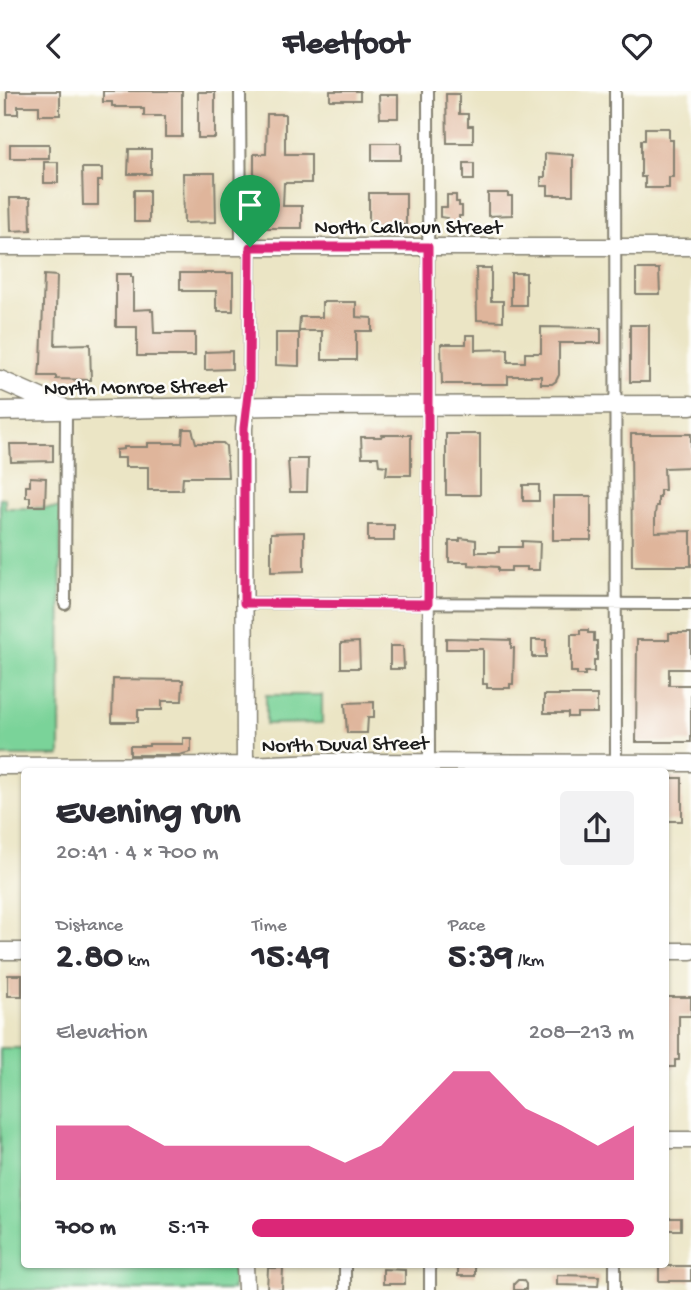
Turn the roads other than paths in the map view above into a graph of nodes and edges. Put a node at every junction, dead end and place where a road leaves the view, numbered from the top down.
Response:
1 (240, 91) edge
2 (428, 91) edge
3 (615, 91) edge
4 (0, 247) edge
5 (245, 247) junction
6 (428, 247) junction
7 (616, 247) junction
8 (691, 247) edge
9 (0, 380) edge
10 (0, 389) edge
11 (617, 405) junction
12 (691, 405) edge
13 (428, 406) junction
14 (246, 407) junction
15 (66, 410) junction
16 (0, 411) edge
17 (31, 411) junction
18 (244, 603) junction
19 (617, 603) junction
20 (65, 604) dead end
21 (428, 604) junction
22 (691, 604) edge
23 (691, 763) edge
24 (0, 766) edge
25 (429, 767) edge
26 (617, 767) edge
27 (43, 768) edge
28 (245, 768) edge
29 (0, 951) edge
30 (21, 951) edge
31 (669, 951) edge
32 (691, 951) edge
33 (669, 1140) edge
34 (691, 1140) edge
35 (245, 1268) edge
36 (345, 1268) edge
37 (430, 1268) edge
38 (615, 1268) edge
39 (246, 1290) edge
40 (345, 1290) edge
41 (430, 1290) edge
42 (615, 1290) edge

1 - 5 street
2 - 6 street
3 - 7 street
4 - 5 street, North Calhoun Street
5 - 6 street, North Calhoun Street
5 - 14 street
6 - 7 street, North Calhoun Street
6 - 13 street
7 - 8 street, North Calhoun Street
7 - 11 street
9 - 15 main road
10 - 17 main road
11 - 12 main road, North Monroe Street
11 - 13 main road, North Monroe Street
11 - 19 street
13 - 14 main road, North Monroe Street
13 - 21 street
14 - 15 main road, North Monroe Street
14 - 18 street
15 - 17 main road, North Monroe Street
15 - 20 street
16 - 17 main road, North Monroe Street
18 - 21 street
18 - 28 street
19 - 21 street
19 - 22 street
19 - 26 street
21 - 25 street
23 - 26 street, North Duval Street
24 - 27 street, North Duval Street
25 - 26 street, North Duval Street
25 - 28 street, North Duval Street
29 - 30 street
31 - 32 street
33 - 34 street
35 - 39 street
36 - 40 street
37 - 41 street
38 - 42 street

